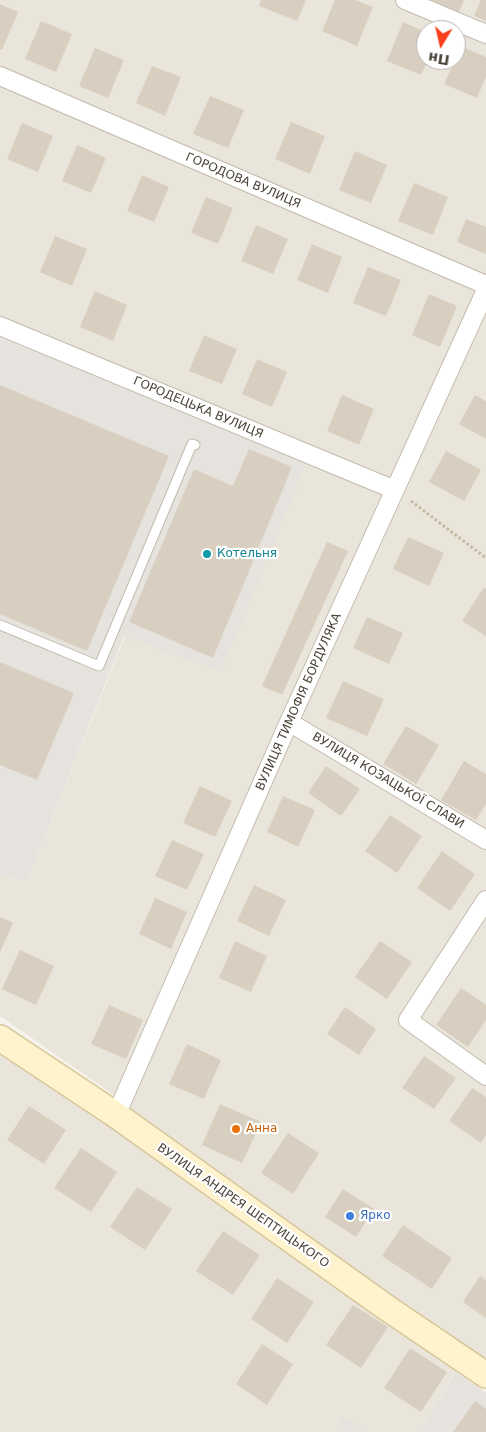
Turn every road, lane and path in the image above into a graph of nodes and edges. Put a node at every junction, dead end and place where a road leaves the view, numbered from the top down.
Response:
1 (405, 0) edge
2 (486, 34) edge
3 (0, 76) edge
4 (486, 285) edge
5 (486, 290) edge
6 (0, 326) edge
7 (195, 445) dead end
8 (395, 490) junction
9 (486, 558) edge
10 (0, 625) edge
11 (289, 722) junction
12 (486, 840) edge
13 (486, 900) edge
14 (0, 1038) edge
15 (486, 1076) edge
16 (116, 1115) junction
17 (486, 1375) edge

1 - 2 street
3 - 4 street, ГОРОДОВА ВУЛИЦЯ
5 - 8 street, ВУЛИЦЯ ТИМОФІЯ БОРДУЛЯКА
6 - 8 street, ГОРОДЕЦЬКА ВУЛИЦЯ
7 - 10 lane
8 - 9 path
8 - 11 street, ВУЛИЦЯ ТИМОФІЯ БОРДУЛЯКА
11 - 12 street, ВУЛИЦЯ КОЗАЦЬКОЇ СЛАВИ
11 - 16 street, ВУЛИЦЯ ТИМОФІЯ БОРДУЛЯКА
13 - 15 street
14 - 16 main road, ВУЛИЦЯ АНДРЕЯ ШЕПТИЦЬКОГО
16 - 17 main road, ВУЛИЦЯ АНДРЕЯ ШЕПТИЦЬКОГО

